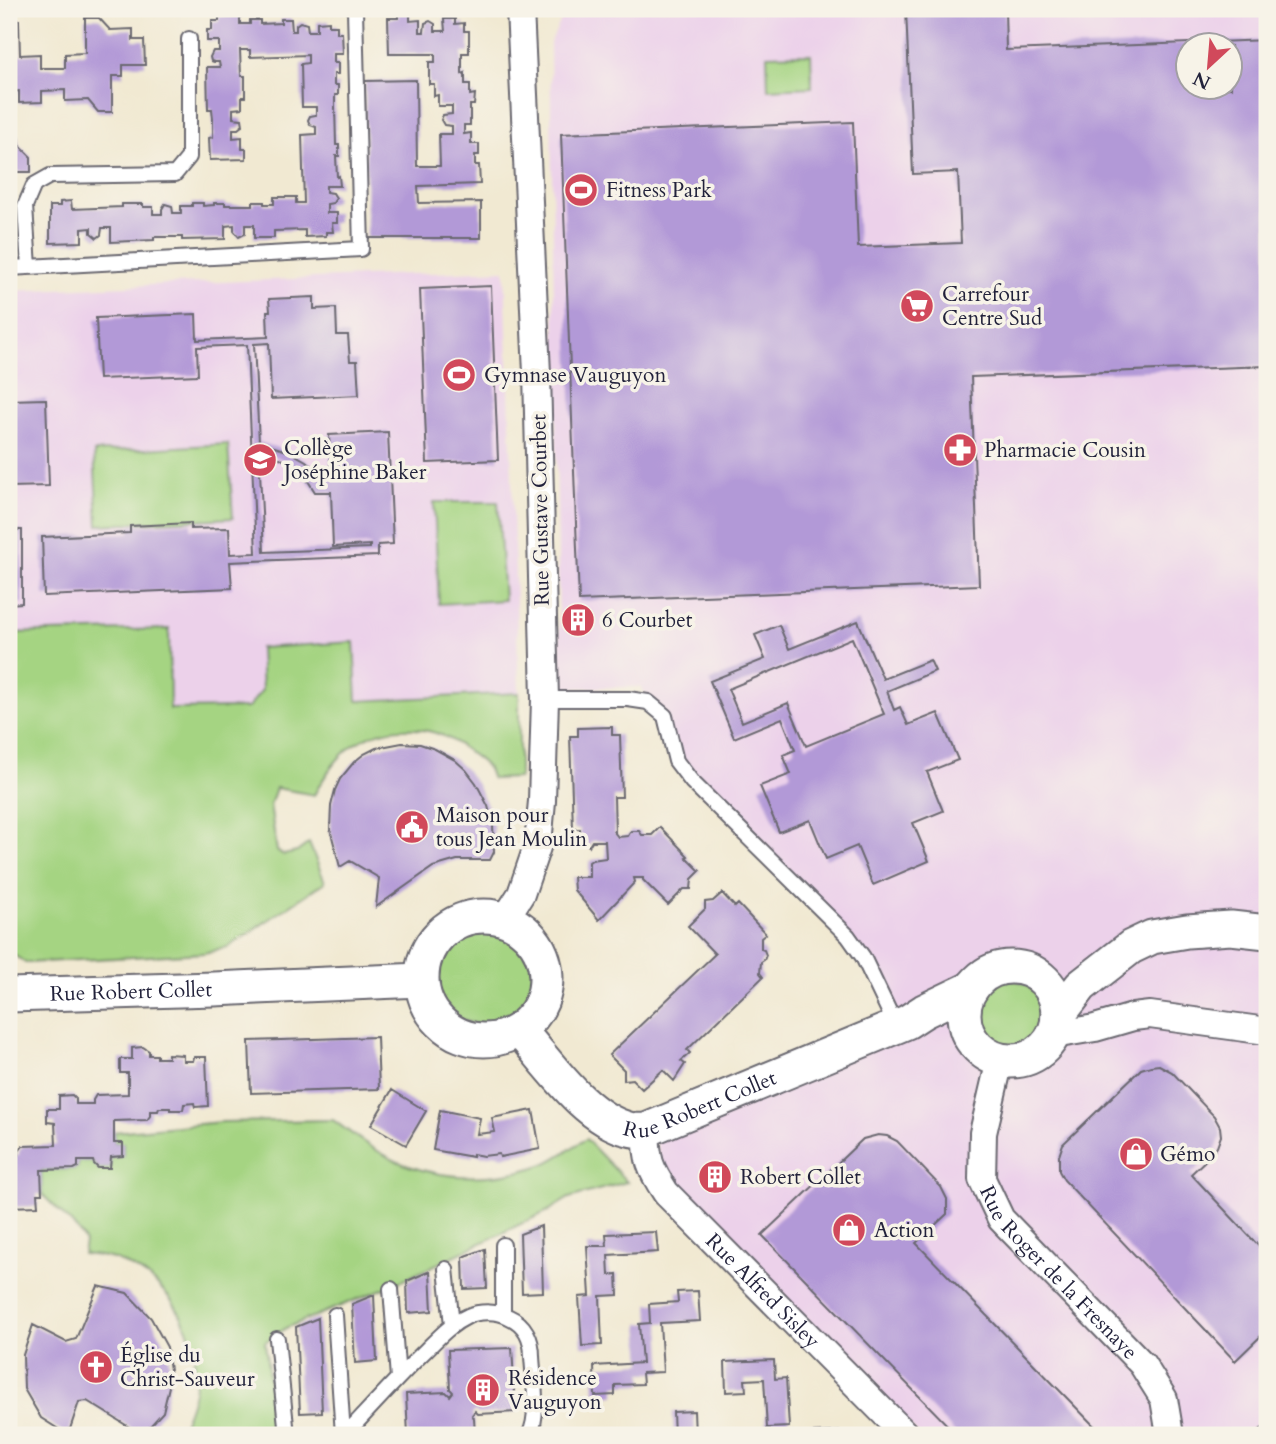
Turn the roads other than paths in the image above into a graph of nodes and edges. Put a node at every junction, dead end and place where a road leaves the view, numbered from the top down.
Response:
1 (355, 9) edge
2 (520, 9) edge
3 (189, 39) dead end
4 (29, 267) junction
5 (9, 268) edge
6 (545, 699) junction
7 (1267, 915) edge
8 (505, 919) junction
9 (1267, 932) edge
10 (421, 979) junction
11 (1044, 981) junction
12 (972, 988) junction
13 (9, 996) edge
14 (901, 1024) junction
15 (1056, 1026) junction
16 (519, 1030) junction
17 (1267, 1031) edge
18 (970, 1037) junction
19 (1000, 1060) junction
20 (646, 1130) junction
21 (503, 1245) dead end
22 (446, 1269) dead end
23 (391, 1289) dead end
24 (503, 1314) junction
25 (335, 1315) dead end
26 (452, 1325) junction
27 (277, 1339) dead end
28 (398, 1378) junction
29 (287, 1435) edge
30 (344, 1435) edge
31 (529, 1435) edge
32 (906, 1435) edge
33 (1170, 1435) edge

1 - 4 lane
2 - 6 street, Rue Gustave Courbet
3 - 4 lane
4 - 5 lane
6 - 8 street, Rue Gustave Courbet
6 - 14 lane
7 - 11 street
8 - 10 street
8 - 16 street
9 - 15 street
10 - 13 street, Rue Robert Collet
10 - 16 street
11 - 12 street
11 - 15 street
12 - 14 street, Rue Robert Collet
12 - 18 street
14 - 18 street, Rue Robert Collet
14 - 20 street, Rue Robert Collet
15 - 17 street
15 - 19 street
16 - 20 street, Rue Robert Collet
18 - 19 street
19 - 33 street, Rue Roger de la Fresnaye
20 - 32 street, Rue Alfred Sisley
21 - 24 lane
22 - 26 lane
23 - 28 lane
24 - 26 lane
24 - 31 lane
25 - 30 lane
26 - 28 lane
27 - 29 lane
28 - 30 lane

